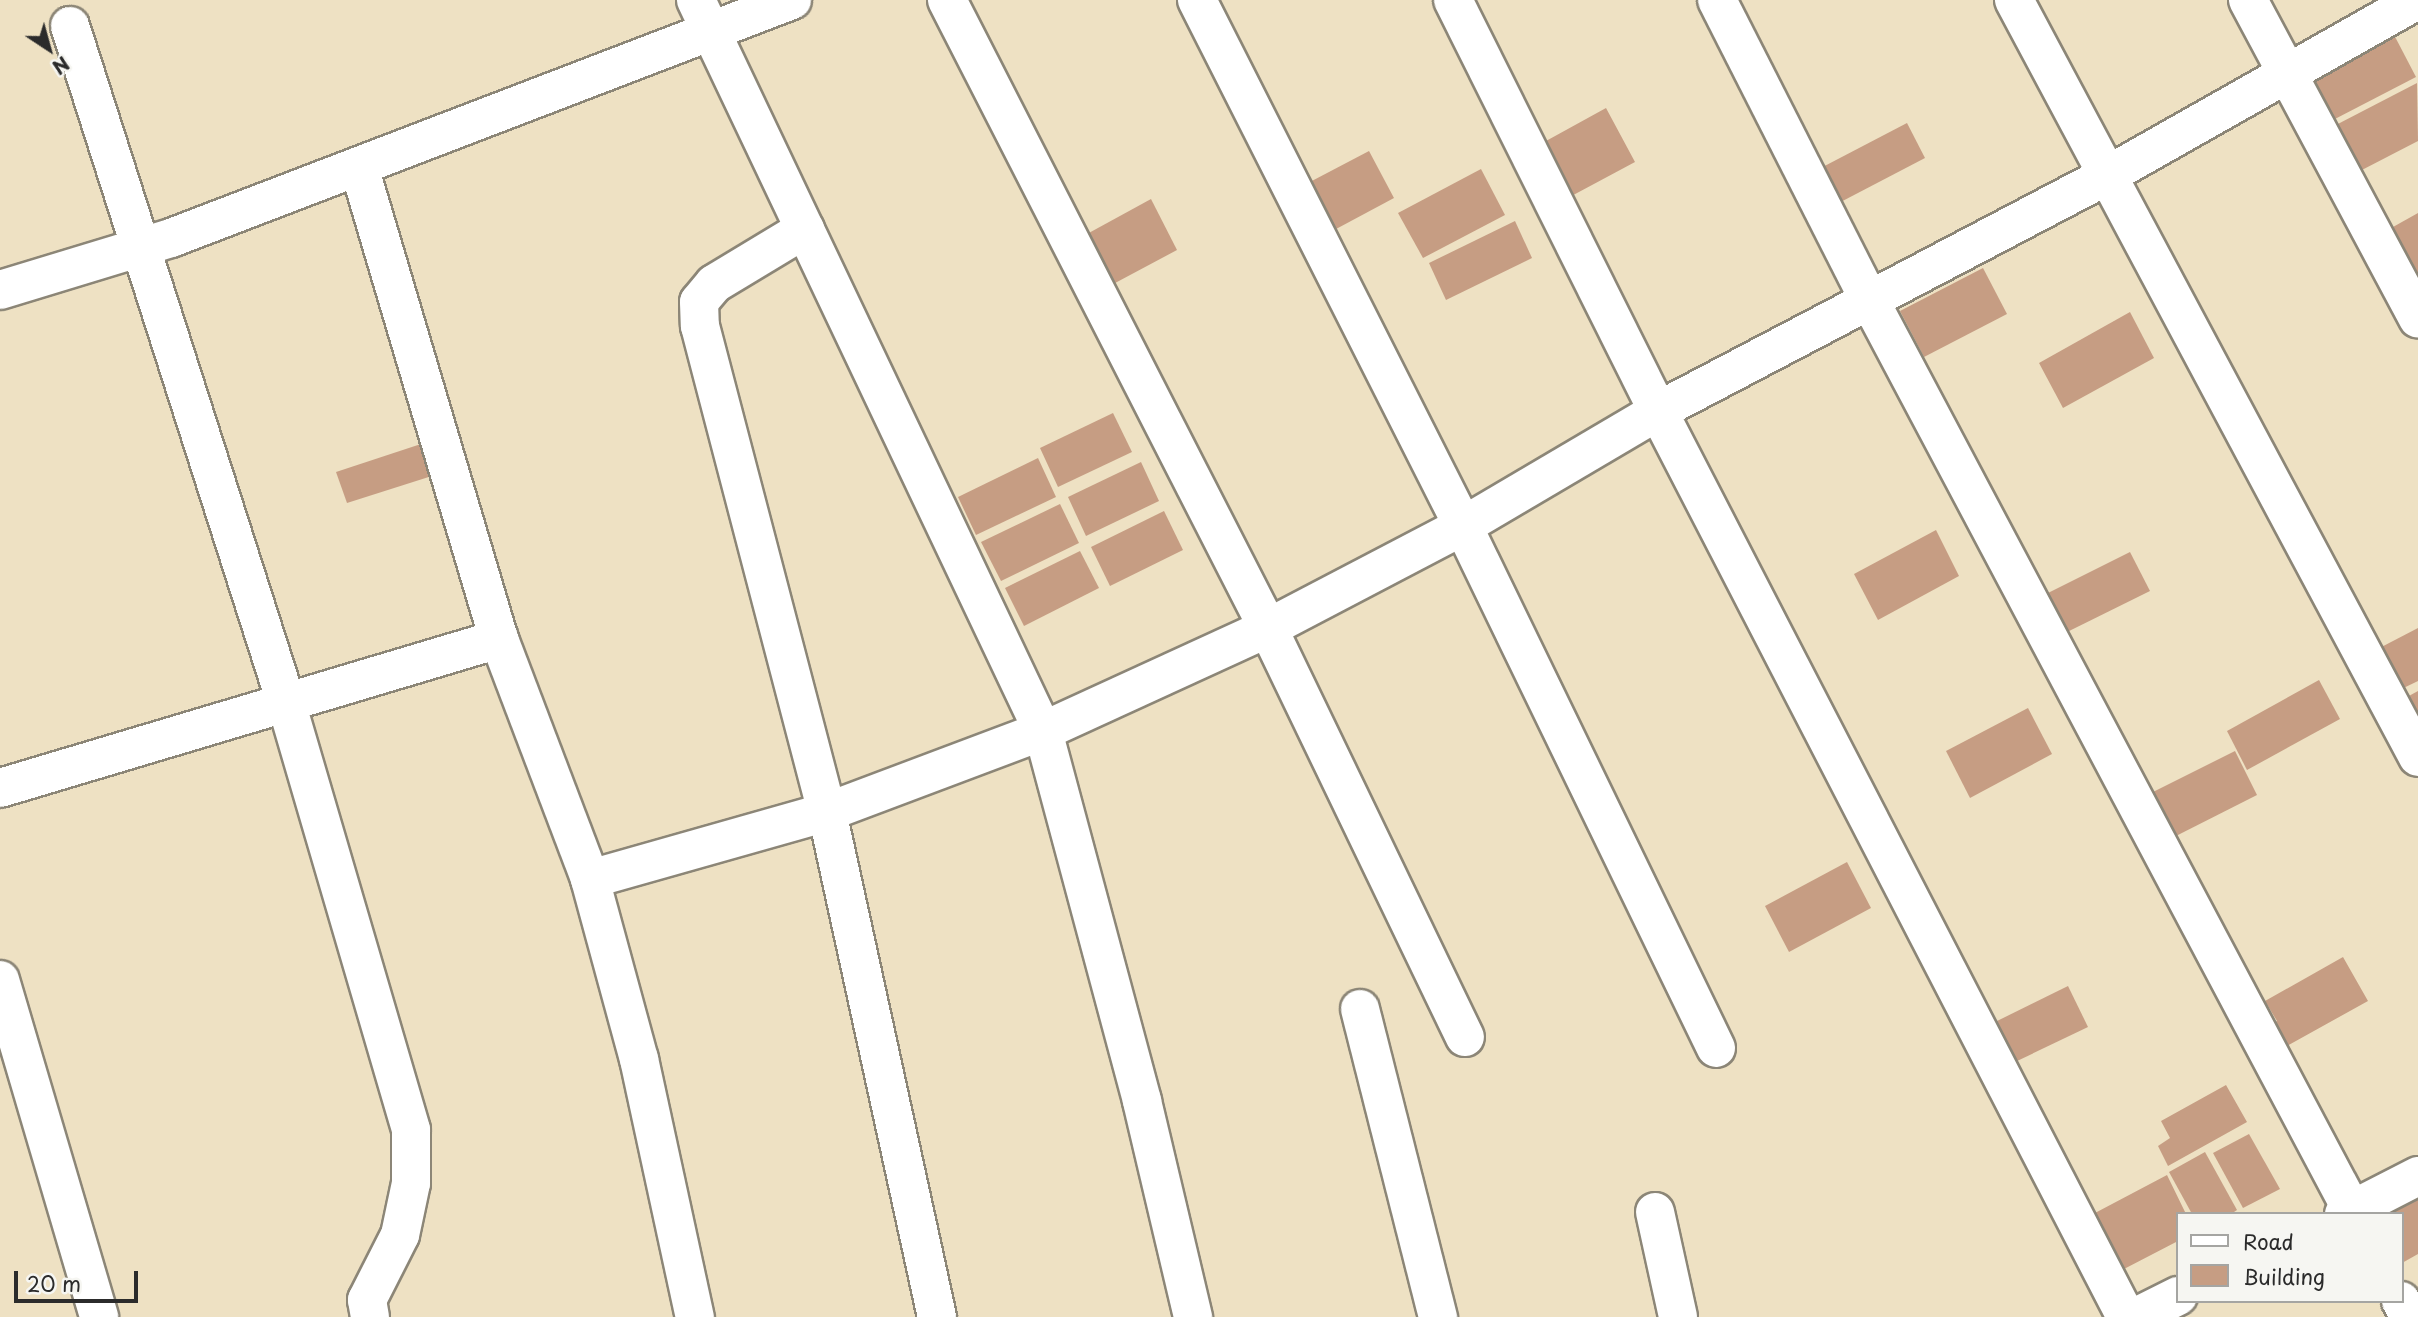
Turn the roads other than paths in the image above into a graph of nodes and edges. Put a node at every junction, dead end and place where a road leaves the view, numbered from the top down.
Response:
1 (792, 0) edge
2 (947, 0) edge
3 (1197, 0) edge
4 (1453, 0) edge
5 (1717, 0) edge
6 (2014, 0) edge
7 (2248, 0) edge
8 (2417, 0) edge
9 (704, 16) edge
10 (70, 26) dead end
11 (2286, 71) junction
12 (359, 167) junction
13 (2108, 175) junction
14 (806, 229) junction
15 (144, 246) junction
16 (0, 290) edge
17 (1871, 303) junction
18 (2418, 319) edge
19 (1658, 411) junction
20 (1463, 526) junction
21 (1268, 628) junction
22 (499, 639) junction
23 (286, 702) junction
24 (1043, 730) junction
25 (2418, 757) edge
26 (0, 788) edge
27 (827, 812) junction
28 (590, 879) junction
29 (0, 980) edge
30 (1360, 1009) dead end
31 (1465, 1037) dead end
32 (1716, 1048) dead end
33 (2418, 1176) edge
34 (1655, 1212) dead end
35 (2350, 1212) edge
36 (2176, 1297) edge
37 (99, 1317) edge
38 (370, 1317) edge
39 (695, 1317) edge
40 (937, 1317) edge
41 (1193, 1317) edge
42 (1438, 1317) edge
43 (1678, 1317) edge
44 (2126, 1317) edge
45 (2136, 1317) edge

1 - 9 street
2 - 21 street
3 - 20 street
4 - 19 street
5 - 17 street
6 - 13 street
7 - 11 street
8 - 11 street
9 - 12 street
9 - 14 street
10 - 15 street
11 - 13 street
11 - 18 street
12 - 15 street
12 - 22 street
13 - 17 street
13 - 25 street
14 - 24 street
14 - 27 street
15 - 16 street
15 - 23 street
17 - 19 street
17 - 35 street
19 - 20 street
19 - 44 street
20 - 21 street
20 - 32 street
21 - 24 street
21 - 31 street
22 - 23 street
22 - 28 street
23 - 26 street
23 - 38 street
24 - 27 street
24 - 41 street
27 - 28 street
27 - 40 street
28 - 39 street
29 - 37 street
30 - 42 street
33 - 35 street
34 - 43 street
36 - 45 street

